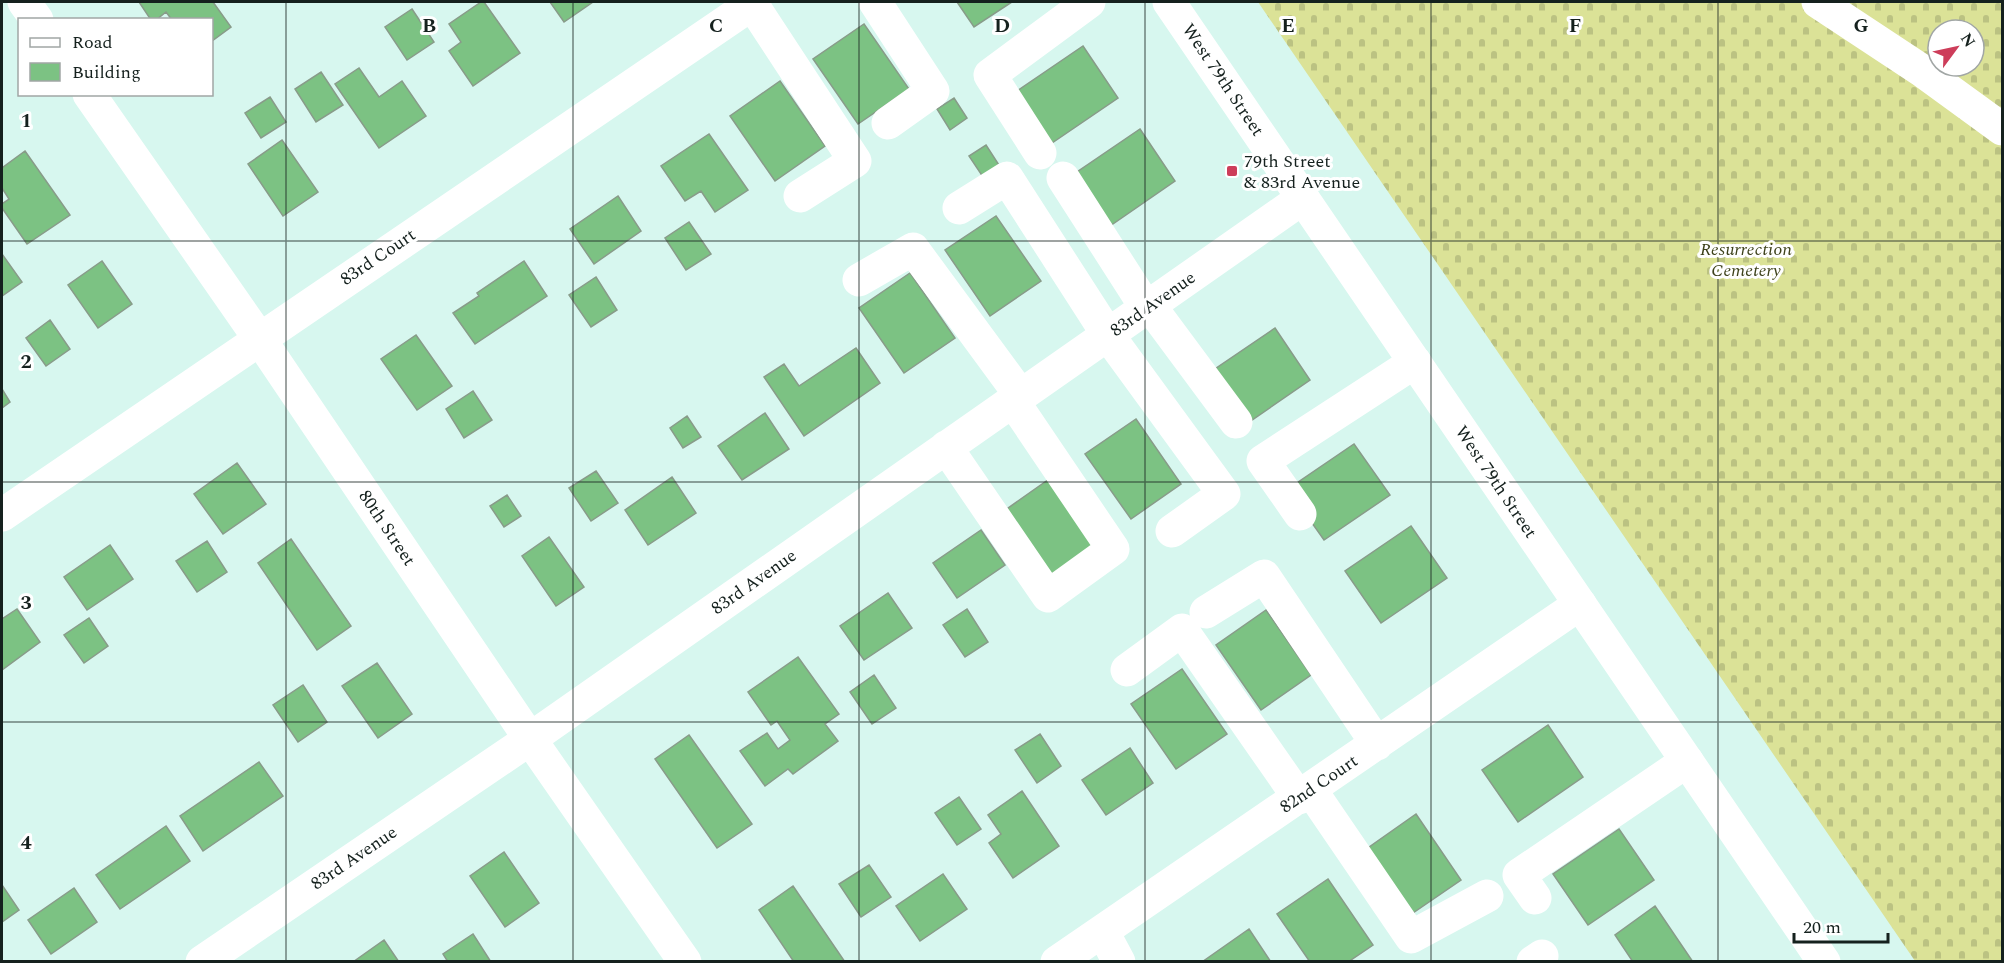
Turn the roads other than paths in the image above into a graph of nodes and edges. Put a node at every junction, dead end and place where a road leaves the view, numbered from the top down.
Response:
1 (24, 2) edge
2 (875, 2) edge
3 (1089, 2) edge
4 (1169, 2) edge
5 (1818, 2) edge
6 (754, 3) edge
7 (36, 18) edge
8 (90, 96) edge
9 (888, 123) dead end
10 (2002, 129) edge
11 (1040, 153) dead end
12 (1063, 178) dead end
13 (800, 196) dead end
14 (1304, 198) junction
15 (959, 208) dead end
16 (859, 280) dead end
17 (1149, 307) junction
18 (1108, 335) junction
19 (259, 338) junction
20 (1415, 362) junction
21 (1017, 399) junction
22 (1236, 422) dead end
23 (946, 447) junction
24 (1300, 514) dead end
25 (2, 515) edge
26 (1172, 531) dead end
27 (1580, 604) junction
28 (1206, 612) dead end
29 (1127, 670) dead end
30 (530, 739) junction
31 (1377, 744) junction
32 (1688, 761) junction
33 (1304, 794) junction
34 (1487, 896) dead end
35 (1535, 898) dead end
36 (1103, 932) junction
37 (202, 962) edge
38 (685, 962) edge
39 (1058, 962) edge
40 (1119, 962) edge
41 (1824, 962) edge

1 - 7 street
2 - 9 street
3 - 11 street
4 - 14 street, West 79th Street
5 - 10 street
6 - 13 street
6 - 19 street, 83rd Court
8 - 19 street, 80th Street
12 - 17 street
14 - 17 street, 83rd Avenue
14 - 20 street, West 79th Street
15 - 18 street
16 - 21 street
17 - 18 street, 83rd Avenue
17 - 22 street
18 - 21 street, 83rd Avenue
18 - 26 street
19 - 25 street, 83rd Court
19 - 30 street, 80th Street
20 - 24 street
20 - 27 street, West 79th Street
21 - 23 street, 83rd Avenue
21 - 23 street
23 - 30 street, 83rd Avenue
27 - 31 street, 82nd Court
27 - 32 street, West 79th Street
28 - 31 street
29 - 33 street
30 - 37 street, 83rd Avenue
30 - 38 street, 80th Street
31 - 33 street, 82nd Court
32 - 35 street
32 - 41 street, West 79th Street
33 - 34 street
33 - 36 street, 82nd Court
36 - 39 street, 82nd Court
36 - 40 street

